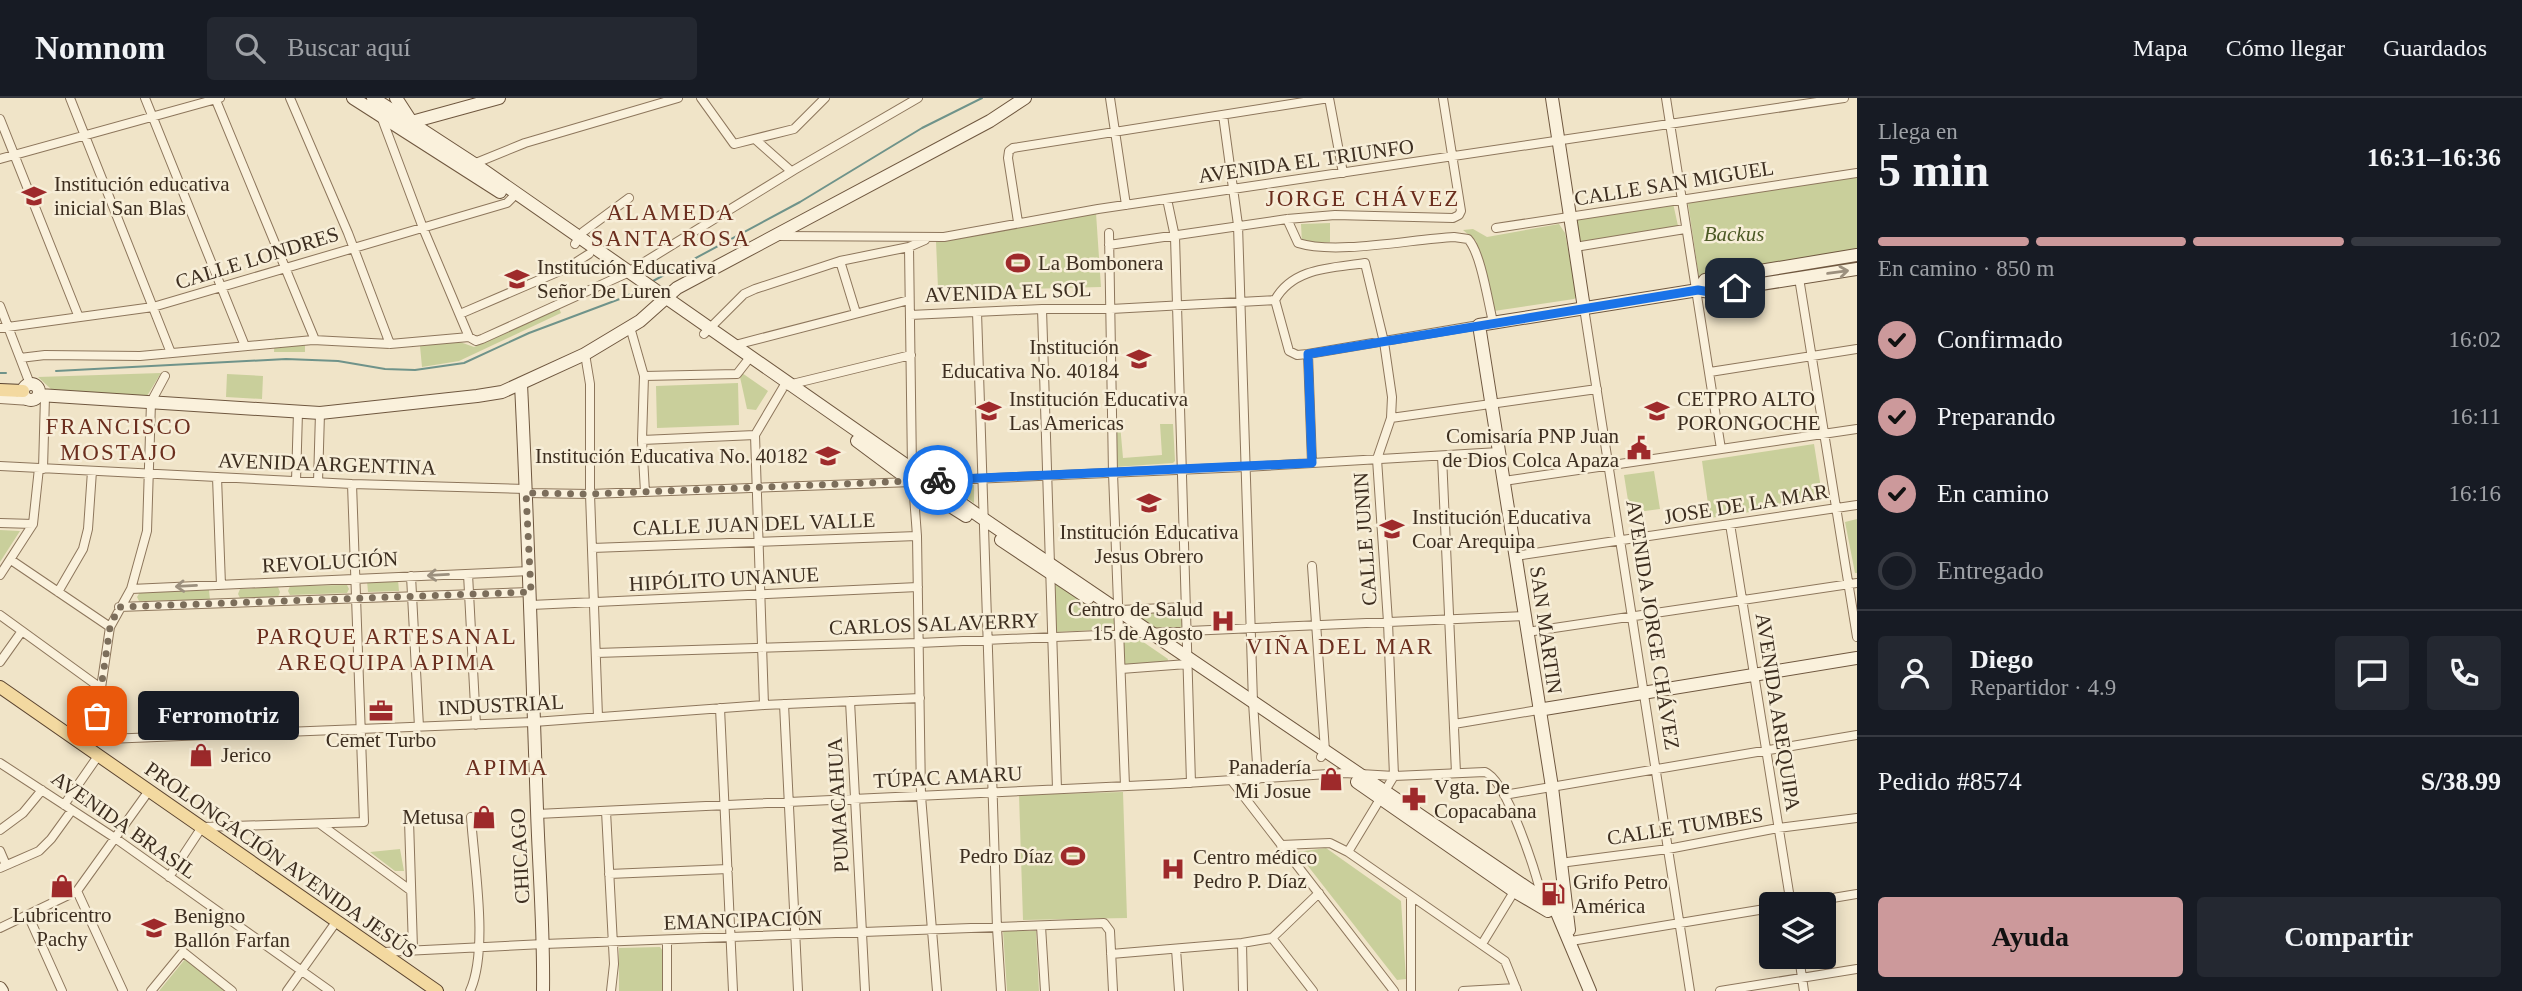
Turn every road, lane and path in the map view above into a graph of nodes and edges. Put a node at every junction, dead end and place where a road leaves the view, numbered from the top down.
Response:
1 (69, 98) edge
2 (145, 98) edge
3 (217, 98) edge
4 (290, 98) edge
5 (354, 98) edge
6 (396, 98) edge
7 (499, 98) edge
8 (678, 98) edge
9 (701, 98) edge
10 (825, 98) edge
11 (918, 98) edge
12 (1025, 98) edge
13 (1110, 98) edge
14 (1329, 98) edge
15 (1443, 98) edge
16 (1552, 98) edge
17 (1666, 98) edge
18 (1844, 98) edge
19 (375, 99) edge
20 (1223, 115) junction
21 (381, 116) junction
22 (153, 117) junction
23 (0, 119) edge
24 (411, 122) junction
25 (1670, 124) junction
26 (397, 126) junction
27 (1114, 132) junction
28 (85, 135) junction
29 (756, 140) junction
30 (1559, 141) junction
31 (14, 155) junction
32 (1452, 157) junction
33 (0, 159) edge
34 (470, 167) junction
35 (791, 171) junction
36 (1343, 173) junction
37 (1857, 173) edge
38 (1234, 189) junction
39 (514, 197) junction
40 (629, 198) dead end
41 (1167, 199) junction
42 (1682, 200) junction
43 (1126, 205) junction
44 (1570, 216) junction
45 (1287, 219) junction
46 (1018, 222) junction
47 (1238, 225) junction
48 (1496, 228) dead end
49 (423, 229) junction
50 (1685, 229) junction
51 (1109, 233) dead end
52 (772, 236) junction
53 (1175, 237) junction
54 (928, 238) junction
55 (576, 241) junction
56 (1109, 245) junction
57 (352, 247) junction
58 (909, 247) junction
59 (1575, 247) junction
60 (589, 254) junction
61 (1857, 255) edge
62 (840, 261) junction
63 (286, 267) junction
64 (1857, 269) edge
65 (625, 273) junction
66 (1799, 278) junction
67 (223, 287) junction
68 (1698, 290) junction
69 (658, 297) junction
70 (909, 300) junction
71 (1275, 300) junction
72 (1241, 301) junction
73 (1176, 304) junction
74 (0, 306) edge
75 (153, 307) junction
76 (1584, 308) junction
77 (1042, 309) junction
78 (1111, 309) junction
79 (977, 312) junction
80 (856, 313) junction
81 (460, 314) junction
82 (910, 314) junction
83 (78, 316) junction
84 (1486, 324) junction
85 (630, 327) junction
86 (4, 328) edge
87 (706, 331) junction
88 (469, 337) junction
89 (316, 340) junction
90 (1384, 342) junction
91 (390, 344) junction
92 (734, 345) junction
93 (245, 346) junction
94 (1857, 349) edge
95 (171, 353) junction
96 (585, 354) junction
97 (1308, 354) junction
98 (911, 355) junction
99 (1812, 356) junction
100 (20, 358) junction
101 (749, 359) junction
102 (1710, 372) junction
103 (165, 376) dead end
104 (643, 376) junction
105 (521, 384) junction
106 (788, 386) junction
107 (1597, 389) junction
108 (0, 390) edge
109 (33, 393) junction
110 (0, 399) edge
111 (151, 402) junction
112 (1492, 405) junction
113 (298, 412) junction
114 (320, 413) junction
115 (1391, 418) junction
116 (1857, 429) edge
117 (1824, 433) junction
118 (755, 435) junction
119 (642, 440) junction
120 (1721, 449) junction
121 (1499, 452) junction
122 (1442, 456) junction
123 (1377, 459) junction
124 (1312, 463) junction
125 (0, 466) edge
126 (1609, 466) junction
127 (1245, 467) junction
128 (41, 468) junction
129 (1180, 470) junction
130 (92, 471) junction
131 (1113, 473) junction
132 (148, 474) junction
133 (912, 475) junction
134 (1047, 475) junction
135 (217, 477) junction
136 (981, 478) junction
137 (296, 481) junction
138 (929, 481) junction
139 (1504, 481) junction
140 (318, 482) junction
141 (352, 484) junction
142 (755, 488) junction
143 (526, 491) junction
144 (645, 492) junction
145 (590, 494) junction
146 (1857, 505) edge
147 (1836, 508) junction
148 (982, 522) junction
149 (0, 523) edge
150 (33, 524) junction
151 (1730, 524) junction
152 (917, 536) junction
153 (1620, 541) junction
154 (757, 542) junction
155 (592, 548) junction
156 (1515, 556) junction
157 (11, 560) junction
158 (1312, 566) dead end
159 (1050, 569) junction
160 (530, 571) junction
161 (468, 574) junction
162 (0, 575) edge
163 (411, 576) junction
164 (355, 579) junction
165 (284, 582) junction
166 (1853, 584) edge
167 (223, 585) junction
168 (918, 587) junction
169 (131, 589) junction
170 (58, 592) junction
171 (469, 594) junction
172 (759, 595) junction
173 (411, 596) junction
174 (356, 598) junction
175 (531, 598) junction
176 (1742, 600) junction
177 (284, 601) junction
178 (595, 602) junction
179 (231, 603) junction
180 (218, 604) junction
181 (119, 607) junction
182 (1186, 607) junction
183 (1119, 614) junction
184 (0, 615) edge
185 (1525, 616) junction
186 (1632, 617) junction
187 (1449, 619) junction
188 (1388, 622) junction
189 (1316, 625) junction
190 (110, 627) junction
191 (1250, 629) junction
192 (22, 631) junction
193 (1186, 631) junction
194 (1527, 632) junction
195 (1119, 633) junction
196 (1147, 633) junction
197 (1053, 637) junction
198 (1857, 637) edge
199 (987, 639) junction
200 (919, 643) junction
201 (761, 648) junction
202 (596, 653) junction
203 (1857, 658) edge
204 (1187, 660) junction
205 (0, 662) edge
206 (1121, 668) junction
207 (1754, 674) junction
208 (0, 687) edge
209 (102, 689) junction
210 (1644, 693) junction
211 (920, 698) junction
212 (850, 701) junction
213 (784, 704) junction
214 (764, 705) junction
215 (1253, 706) junction
216 (720, 708) junction
217 (1538, 710) junction
218 (598, 717) junction
219 (534, 722) junction
220 (1454, 724) junction
221 (476, 725) junction
222 (419, 727) junction
223 (360, 729) junction
224 (1857, 736) edge
225 (89, 745) junction
226 (1766, 750) junction
227 (1323, 754) junction
228 (98, 756) junction
229 (0, 763) edge
230 (1655, 768) junction
231 (1344, 773) junction
232 (1456, 773) junction
233 (1362, 775) junction
234 (1394, 776) junction
235 (1258, 779) junction
236 (1232, 781) junction
237 (1191, 783) junction
238 (1125, 786) junction
239 (1552, 787) junction
240 (1057, 789) junction
241 (42, 790) junction
242 (148, 792) junction
243 (994, 793) junction
244 (1504, 794) junction
245 (1383, 795) junction
246 (921, 796) junction
247 (854, 799) junction
248 (790, 802) junction
249 (64, 805) junction
250 (725, 805) junction
251 (72, 810) junction
252 (606, 811) junction
253 (537, 814) junction
254 (471, 817) dead end
255 (1857, 818) edge
256 (409, 820) dead end
257 (320, 824) junction
258 (202, 827) junction
259 (1778, 828) junction
260 (0, 830) edge
261 (115, 838) junction
262 (1282, 845) junction
263 (1668, 849) junction
264 (0, 852) edge
265 (1348, 852) junction
266 (1560, 863) junction
267 (3, 867) edge
268 (728, 869) junction
269 (609, 874) junction
270 (169, 877) junction
271 (1517, 886) junction
272 (410, 890) junction
273 (77, 891) junction
274 (1789, 892) edge
275 (1319, 893) junction
276 (1857, 894) edge
277 (1411, 896) junction
278 (1542, 898) junction
279 (1836, 898) edge
280 (1759, 910) edge
281 (28, 915) junction
282 (336, 922) junction
283 (1679, 923) junction
284 (1041, 926) junction
285 (0, 928) edge
286 (997, 928) junction
287 (933, 930) junction
288 (863, 933) junction
289 (796, 935) junction
290 (731, 937) junction
291 (1272, 938) junction
292 (667, 940) junction
293 (1571, 941) junction
294 (613, 942) junction
295 (1242, 943) junction
296 (544, 944) junction
297 (1482, 944) junction
298 (480, 948) junction
299 (413, 949) junction
300 (1176, 949) junction
301 (381, 953) junction
302 (1111, 954) junction
303 (1801, 969) edge
304 (1857, 969) edge
305 (301, 971) junction
306 (1802, 978) junction
307 (1516, 990) edge
308 (62, 991) edge
309 (123, 991) edge
310 (151, 991) edge
311 (232, 991) edge
312 (287, 991) edge
313 (330, 991) edge
314 (437, 991) edge
315 (470, 991) edge
316 (542, 991) edge
317 (611, 991) edge
318 (667, 991) edge
319 (733, 991) edge
320 (798, 991) edge
321 (865, 991) edge
322 (937, 991) edge
323 (1001, 991) edge
324 (1045, 991) edge
325 (1113, 991) edge
326 (1179, 991) edge
327 (1243, 991) edge
328 (1313, 991) edge
329 (1394, 991) edge
330 (1411, 991) edge
331 (1463, 991) edge
332 (1590, 991) edge
333 (1690, 991) edge
334 (1720, 991) edge
335 (1804, 991) edge

1 - 28 street
2 - 22 street
3 - 22 street
3 - 63 street
4 - 57 street
5 - 21 street
6 - 24 street
7 - 24 street
8 - 34 street
9 - 29 street
10 - 29 street
11 - 35 street
12 - 52 street
13 - 27 street
14 - 20 street
14 - 36 street
15 - 32 street
16 - 30 street, AVENIDA JORGE CHÁVEZ
17 - 25 street
18 - 25 street, AVENIDA EL TRIUNFO
19 - 21 street
19 - 24 street
20 - 27 street
20 - 38 street
21 - 26 street
21 - 49 street
22 - 28 street
22 - 67 street
23 - 31 street
24 - 26 street
24 - 34 street
25 - 30 street, AVENIDA EL TRIUNFO
25 - 42 street
26 - 34 street
27 - 43 street
27 - 46 street
28 - 31 street
28 - 75 street
29 - 35 street
30 - 32 street, AVENIDA EL TRIUNFO
30 - 44 street, AVENIDA JORGE CHÁVEZ
31 - 33 street
31 - 83 street
32 - 36 street, AVENIDA EL TRIUNFO
32 - 45 street
34 - 39 street
35 - 65 street
36 - 38 street, AVENIDA EL TRIUNFO
37 - 42 street, CALLE SAN MIGUEL
38 - 41 street, AVENIDA EL TRIUNFO
38 - 47 street
39 - 49 street, CALLE LONDRES
39 - 55 street
40 - 55 street
41 - 43 street, AVENIDA EL TRIUNFO
41 - 53 street
42 - 44 street, CALLE SAN MIGUEL
42 - 50 street
43 - 46 street, AVENIDA EL TRIUNFO
44 - 48 street, CALLE SAN MIGUEL
44 - 59 street, AVENIDA JORGE CHÁVEZ
45 - 47 street
45 - 84 street
46 - 54 street, AVENIDA EL TRIUNFO
47 - 53 street
47 - 72 street
49 - 57 street, CALLE LONDRES
49 - 81 street
50 - 59 street
50 - 68 street
51 - 56 street
52 - 54 street, AVENIDA EL TRIUNFO
52 - 69 street
53 - 56 street
53 - 73 street
54 - 58 street
55 - 60 street
55 - 65 street
56 - 78 street
57 - 63 street, CALLE LONDRES
57 - 91 street
58 - 62 street
58 - 70 street
59 - 76 street, AVENIDA JORGE CHÁVEZ
60 - 65 street
60 - 81 street
61 - 68 street
62 - 80 street
62 - 87 street
63 - 67 street, CALLE LONDRES
63 - 89 street
66 -> 64 street
65 - 69 street
65 - 88 street
66 - 68 street
66 - 99 street
67 - 75 street, CALLE LONDRES
67 - 93 street
68 - 76 street
68 - 102 street
69 - 85 street
69 - 87 street
70 - 80 street, AVENIDA EL SOL
70 - 82 street
71 - 72 street, AVENIDA EL SOL
71 - 90 street, CALLE JUNIN
71 - 97 street
72 - 73 street, AVENIDA EL SOL
72 - 127 street
73 - 78 street, AVENIDA EL SOL
73 - 129 street
74 - 86 street
75 - 83 street, CALLE LONDRES
75 - 95 street
76 - 84 street
76 - 107 street, AVENIDA JORGE CHÁVEZ
77 - 78 street, AVENIDA EL SOL
77 - 79 street, AVENIDA EL SOL
77 - 134 street
78 - 131 street
79 - 82 street, AVENIDA EL SOL
79 - 136 street
80 - 92 street, AVENIDA EL SOL
81 - 88 street
82 - 98 street
83 - 86 street, CALLE LONDRES
84 - 90 street
84 - 112 street, SAN MARTIN
85 - 96 street
85 - 104 street
86 - 100 street
87 - 92 street
87 - 101 street
88 - 91 street
89 - 91 street
89 - 93 street
90 - 97 street
90 - 115 street, CALLE JUNIN
92 - 101 street
93 - 95 street
94 - 99 street
95 - 100 street
96 - 105 street
96 - 145 street
97 - 124 street
98 - 106 street
98 - 133 street
99 - 102 street
99 - 117 street
100 - 109 street
101 - 104 street
101 - 106 street
102 - 120 street
103 - 111 street
104 - 119 street
105 - 114 street
105 - 143 street, CHICAGO
106 - 118 street
106 - 133 street
107 - 112 street
107 - 126 street, AVENIDA JORGE CHÁVEZ
108 - 109 main road
109 - 110 street
109 - 111 street
109 - 128 street
111 - 113 street
111 - 132 street
112 - 115 street
112 - 121 street, SAN MARTIN
113 - 114 street
113 - 137 street
114 - 140 street
115 - 123 street, CALLE JUNIN
116 - 117 street
117 - 120 street
117 - 147 street
118 - 119 street
118 - 142 street
119 - 144 street
120 - 126 street
121 - 122 street
121 - 139 street, SAN MARTIN
122 - 123 street
122 - 187 street
123 - 124 street
123 - 188 street, CALLE JUNIN
124 - 127 street
125 - 128 street, AVENIDA ARGENTINA
126 - 139 street
126 - 153 street, AVENIDA JORGE CHÁVEZ
127 - 129 street
127 - 191 street
128 - 130 street, AVENIDA ARGENTINA
128 - 150 street
129 - 131 street
129 - 182 street
130 - 132 street, AVENIDA ARGENTINA
130 - 170 street
131 - 134 street
131 - 183 street
132 - 135 street, AVENIDA ARGENTINA
132 - 169 street
133 - 138 street
133 - 142 street, AVENIDA ARGENTINA
133 - 148 street
133 - 152 street
134 - 136 street
134 - 159 street
135 - 137 street, AVENIDA ARGENTINA
135 - 167 street
136 - 138 street
136 - 148 street
137 - 140 street, AVENIDA ARGENTINA
138 - 148 street
139 - 156 street, SAN MARTIN
140 - 141 street, AVENIDA ARGENTINA
141 - 143 street, AVENIDA ARGENTINA
141 - 164 street
142 - 144 street, AVENIDA ARGENTINA
142 - 154 street
143 - 145 street, AVENIDA ARGENTINA
143 - 160 street, CHICAGO
144 - 145 street, AVENIDA ARGENTINA
145 - 155 street
146 - 147 street, JOSE DE LA MAR
147 - 151 street, JOSE DE LA MAR
147 - 166 street
148 - 159 street
148 - 199 street
149 - 150 street
150 - 157 street
151 - 153 street, JOSE DE LA MAR
151 - 176 street, AVENIDA AREQUIPA
152 - 154 street, CALLE JUAN DEL VALLE
152 - 168 street
153 - 156 street, JOSE DE LA MAR
153 - 186 street, AVENIDA JORGE CHÁVEZ
154 - 155 street, CALLE JUAN DEL VALLE
154 - 172 street
155 - 178 street
156 - 185 street, SAN MARTIN
157 - 162 street
157 - 170 street
158 - 189 street
159 - 183 street
159 - 197 street
160 - 161 street, REVOLUCIÓN
160 - 175 street, CHICAGO
161 -> 163 street, REVOLUCIÓN
161 - 171 street
163 - 164 street, REVOLUCIÓN
163 - 173 street
164 - 165 street, REVOLUCIÓN
164 - 174 street
165 - 167 street, REVOLUCIÓN
165 - 177 street
166 - 176 street
166 - 198 street
167 -> 169 street, REVOLUCIÓN
167 - 179 street
167 - 180 street
168 - 172 street, HIPÓLITO UNANUE
168 - 200 street
169 - 181 street
170 - 190 street
171 - 173 street, REVOLUCIÓN
171 - 175 street, REVOLUCIÓN
171 - 221 street
172 - 178 street, HIPÓLITO UNANUE
172 - 201 street
173 - 174 street, REVOLUCIÓN
173 - 222 street
174 - 177 street, REVOLUCIÓN
174 - 223 street
175 - 178 street, HIPÓLITO UNANUE
175 - 219 street, CHICAGO
176 - 186 street
176 - 207 street, AVENIDA AREQUIPA
177 - 179 street, REVOLUCIÓN
178 - 202 street
179 - 180 street, REVOLUCIÓN
180 - 181 street, REVOLUCIÓN
181 - 190 street
182 - 183 street
182 - 193 street
183 - 195 street
183 - 196 street
184 - 192 street
185 - 187 street, CARLOS SALAVERRY
185 - 194 street, SAN MARTIN
186 - 194 street
186 - 210 street, AVENIDA JORGE CHÁVEZ
187 - 188 street, CARLOS SALAVERRY
187 - 220 street
188 - 189 street, CARLOS SALAVERRY
188 - 234 street, CALLE JUNIN
189 - 191 street, CARLOS SALAVERRY
189 - 227 street
190 - 209 street
191 - 193 street, CARLOS SALAVERRY
191 - 215 street
192 - 205 street
192 - 209 street
193 - 196 street, CARLOS SALAVERRY
193 - 204 street
194 - 217 street, SAN MARTIN
195 - 196 street, CARLOS SALAVERRY
195 - 197 street, CARLOS SALAVERRY
195 - 206 street
196 - 204 street
197 - 199 street, CARLOS SALAVERRY
197 - 240 street
199 - 200 street, CARLOS SALAVERRY
199 - 243 street
200 - 201 street, CARLOS SALAVERRY
200 - 211 street
201 - 202 street, CARLOS SALAVERRY
201 - 214 street
202 - 218 street
203 - 207 street
204 - 206 street
204 - 215 street
204 - 237 street
206 - 238 street
207 - 210 street
207 - 226 street, AVENIDA AREQUIPA
208 - 225 main road, PROLONGACIÓN AVENIDA JESÚS
209 - 225 street
210 - 217 street
210 - 230 street, AVENIDA JORGE CHÁVEZ
211 - 212 street, INDUSTRIAL
211 - 246 street
212 - 213 street, INDUSTRIAL
212 - 247 street, PUMACAHUA
213 - 214 street, INDUSTRIAL
213 - 248 street
214 - 216 street, INDUSTRIAL
215 - 227 street
215 - 235 street
216 - 218 street, INDUSTRIAL
216 - 250 street
217 - 220 street
217 - 239 street, SAN MARTIN
218 - 219 street, INDUSTRIAL
219 - 221 street, INDUSTRIAL
219 - 253 street, CHICAGO
220 - 232 street
221 - 222 street, INDUSTRIAL
222 - 223 street, INDUSTRIAL
223 - 225 street, INDUSTRIAL
223 - 257 street
224 - 226 street
225 - 228 main road, PROLONGACIÓN AVENIDA JESÚS
226 - 230 street
226 - 259 street, AVENIDA AREQUIPA
227 - 231 street
227 - 233 street
228 - 242 main road, PROLONGACIÓN AVENIDA JESÚS
228 - 249 street
229 - 241 street, AVENIDA BRASIL
230 - 239 street
230 - 263 street, AVENIDA JORGE CHÁVEZ
231 - 233 street, TÚPAC AMARU
231 - 235 street, TÚPAC AMARU
231 - 245 street
232 - 234 street, TÚPAC AMARU
232 - 244 street, TÚPAC AMARU
233 - 234 street, TÚPAC AMARU
233 - 245 street
234 - 245 street
235 - 236 street, TÚPAC AMARU
236 - 237 street, TÚPAC AMARU
236 - 262 street
237 - 238 street, TÚPAC AMARU
238 - 240 street, TÚPAC AMARU
239 - 244 street
239 - 266 street, SAN MARTIN
240 - 243 street, TÚPAC AMARU
241 - 249 street, AVENIDA BRASIL
241 - 260 street
242 - 258 main road, PROLONGACIÓN AVENIDA JESÚS
242 - 261 street
243 - 246 street, TÚPAC AMARU
243 - 286 street
244 - 278 street
245 - 265 street
245 - 271 street
246 - 247 street, TÚPAC AMARU
246 - 287 street
247 - 248 street, TÚPAC AMARU
247 - 288 street, PUMACAHUA
248 - 250 street, TÚPAC AMARU
248 - 289 street
249 - 251 street, AVENIDA BRASIL
250 - 252 street, TÚPAC AMARU
250 - 268 street
251 - 261 street, AVENIDA BRASIL
251 - 267 street
252 - 253 street, TÚPAC AMARU
252 - 269 street
253 - 296 street, CHICAGO
254 - 298 street
255 - 259 street, CALLE TUMBES
256 - 272 street
257 - 258 street
257 - 272 street
258 - 270 street
258 - 282 main road, PROLONGACIÓN AVENIDA JESÚS
259 - 263 street, CALLE TUMBES
259 - 274 street, AVENIDA AREQUIPA
261 - 270 street, AVENIDA BRASIL
261 - 273 street
262 - 265 street
262 - 275 street
263 - 266 street, CALLE TUMBES
263 - 283 street, AVENIDA JORGE CHÁVEZ
264 - 267 street
265 - 277 street
266 - 293 street, SAN MARTIN
268 - 269 street
268 - 290 street
269 - 294 street
270 - 305 street, AVENIDA BRASIL
271 - 278 street
271 - 293 street
271 - 297 street
272 - 299 street
273 - 281 street
273 - 309 street
275 - 291 street
275 - 329 street
276 - 279 street
277 - 297 street
277 - 330 street
278 - 293 street
280 - 283 street
281 - 285 street
281 - 308 street
282 - 301 main road, PROLONGACIÓN AVENIDA JESÚS
282 - 305 street
283 - 293 street
283 - 333 street, AVENIDA JORGE CHÁVEZ
284 - 286 street, EMANCIPACIÓN
284 - 302 street, EMANCIPACIÓN
284 - 324 street
286 - 287 street, EMANCIPACIÓN
286 - 323 street
287 - 288 street, EMANCIPACIÓN
287 - 322 street
288 - 289 street, EMANCIPACIÓN
288 - 321 street, PUMACAHUA
289 - 290 street, EMANCIPACIÓN
289 - 320 street
290 - 292 street, EMANCIPACIÓN
290 - 319 street
291 - 295 street
291 - 328 street
292 - 294 street, EMANCIPACIÓN
292 - 318 street
293 - 332 street
294 - 296 street, EMANCIPACIÓN
294 - 317 street
295 - 300 street
295 - 327 street
296 - 298 street, EMANCIPACIÓN
296 - 316 street, CHICAGO
297 - 307 street
298 - 299 street, EMANCIPACIÓN
298 - 315 street
299 - 301 street, EMANCIPACIÓN
300 - 302 street
300 - 326 street
301 - 314 main road, PROLONGACIÓN AVENIDA JESÚS
302 - 325 street
303 - 306 street
304 - 306 street
305 - 312 street
305 - 313 street, AVENIDA BRASIL
306 - 334 street
306 - 335 street
307 - 331 street
310 - 311 street

